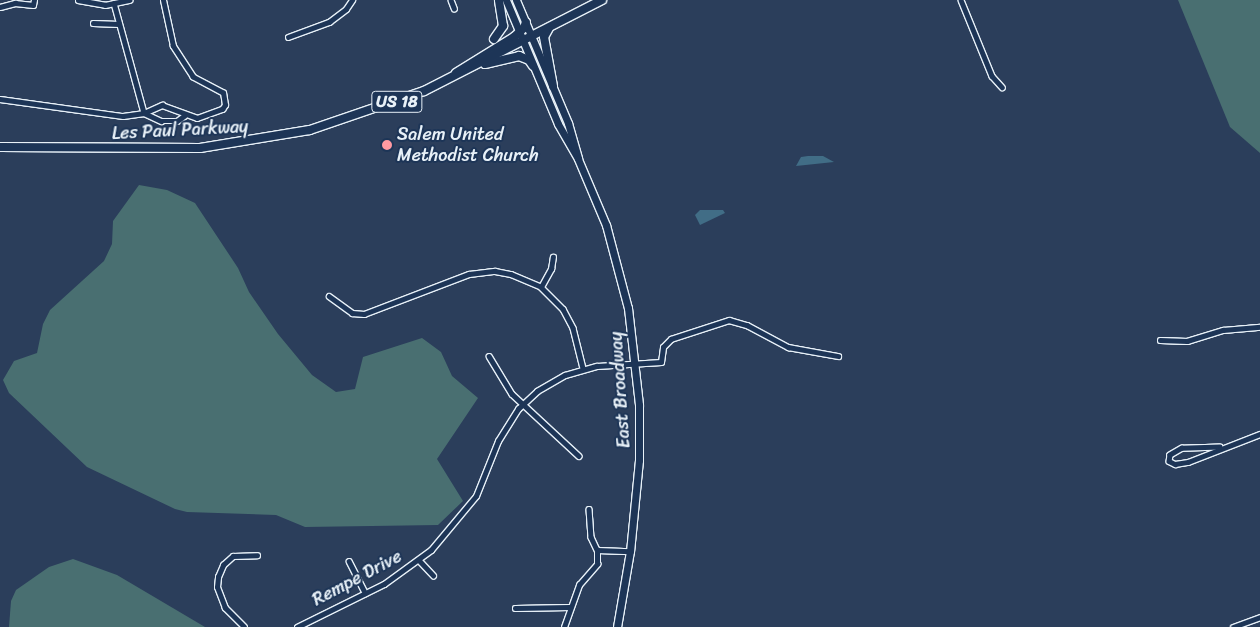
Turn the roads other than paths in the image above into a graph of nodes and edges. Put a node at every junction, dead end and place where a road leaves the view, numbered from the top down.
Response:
1 (34, 0) edge
2 (78, 0) edge
3 (129, 0) edge
4 (163, 0) edge
5 (352, 0) edge
6 (451, 0) edge
7 (499, 0) edge
8 (506, 0) edge
9 (516, 0) edge
10 (602, 0) edge
11 (961, 0) edge
12 (102, 2) edge
13 (114, 3) junction
14 (0, 7) edge
15 (454, 8) dead end
16 (526, 22) junction
17 (93, 23) dead end
18 (119, 24) junction
19 (551, 26) junction
20 (519, 29) junction
21 (532, 36) junction
22 (288, 37) dead end
23 (494, 39) dead end
24 (523, 41) junction
25 (533, 66) junction
26 (473, 67) junction
27 (446, 80) junction
28 (552, 86) junction
29 (1002, 87) dead end
30 (0, 99) edge
31 (144, 113) junction
32 (184, 116) junction
33 (0, 147) edge
34 (578, 159) junction
35 (553, 258) dead end
36 (541, 287) junction
37 (329, 296) dead end
38 (1260, 328) edge
39 (1160, 340) dead end
40 (489, 356) dead end
41 (838, 356) dead end
42 (634, 362) junction
43 (583, 368) junction
44 (522, 404) junction
45 (1260, 434) edge
46 (1220, 447) junction
47 (579, 456) dead end
48 (589, 509) dead end
49 (597, 550) junction
50 (630, 551) junction
51 (257, 555) dead end
52 (419, 560) junction
53 (349, 561) dead end
54 (433, 576) dead end
55 (365, 593) junction
56 (569, 607) junction
57 (515, 608) dead end
58 (1260, 616) edge
59 (244, 627) edge
60 (297, 627) edge
61 (564, 627) edge
62 (618, 627) edge
63 (1233, 627) edge

1 - 14 street
2 - 12 street
3 - 13 street
4 - 32 street
5 - 22 street
6 - 15 street
7 - 23 main road
8 - 20 main road, East Broadway
9 - 16 main road, East Broadway
10 - 19 main road, Les Paul Parkway / US 18
11 - 29 street
12 - 13 street
13 - 18 street
16 - 20 main road
16 - 21 main road, East Broadway
17 - 18 street
18 - 31 street
19 - 21 main road, Les Paul Parkway / US 18
19 - 28 main road
20 - 24 main road, East Broadway
20 - 27 main road
21 - 24 main road, Les Paul Parkway / US 18
21 - 28 main road, East Broadway
24 - 25 main road, East Broadway
24 - 26 main road, Les Paul Parkway / US 18
25 - 26 main road
25 - 34 main road, East Broadway
26 - 27 main road, Les Paul Parkway / US 18
27 - 33 main road, Les Paul Parkway / US 18
28 - 34 main road, East Broadway
30 - 31 street
31 - 32 street
31 - 32 street
34 - 42 main road, East Broadway
35 - 36 street
36 - 37 street
36 - 43 street
38 - 39 street
40 - 44 street
41 - 42 street, Rempe Drive
42 - 43 street, Rempe Drive
42 - 50 main road, East Broadway
43 - 44 street, Rempe Drive
44 - 47 street
44 - 52 street, Rempe Drive
45 - 46 street
46 - 46 street
48 - 49 street
49 - 50 street
49 - 56 street
50 - 62 main road, East Broadway
51 - 59 street
52 - 54 street
52 - 55 street, Rempe Drive
53 - 55 street
55 - 60 street, Rempe Drive
56 - 57 street
56 - 61 street
58 - 63 street

